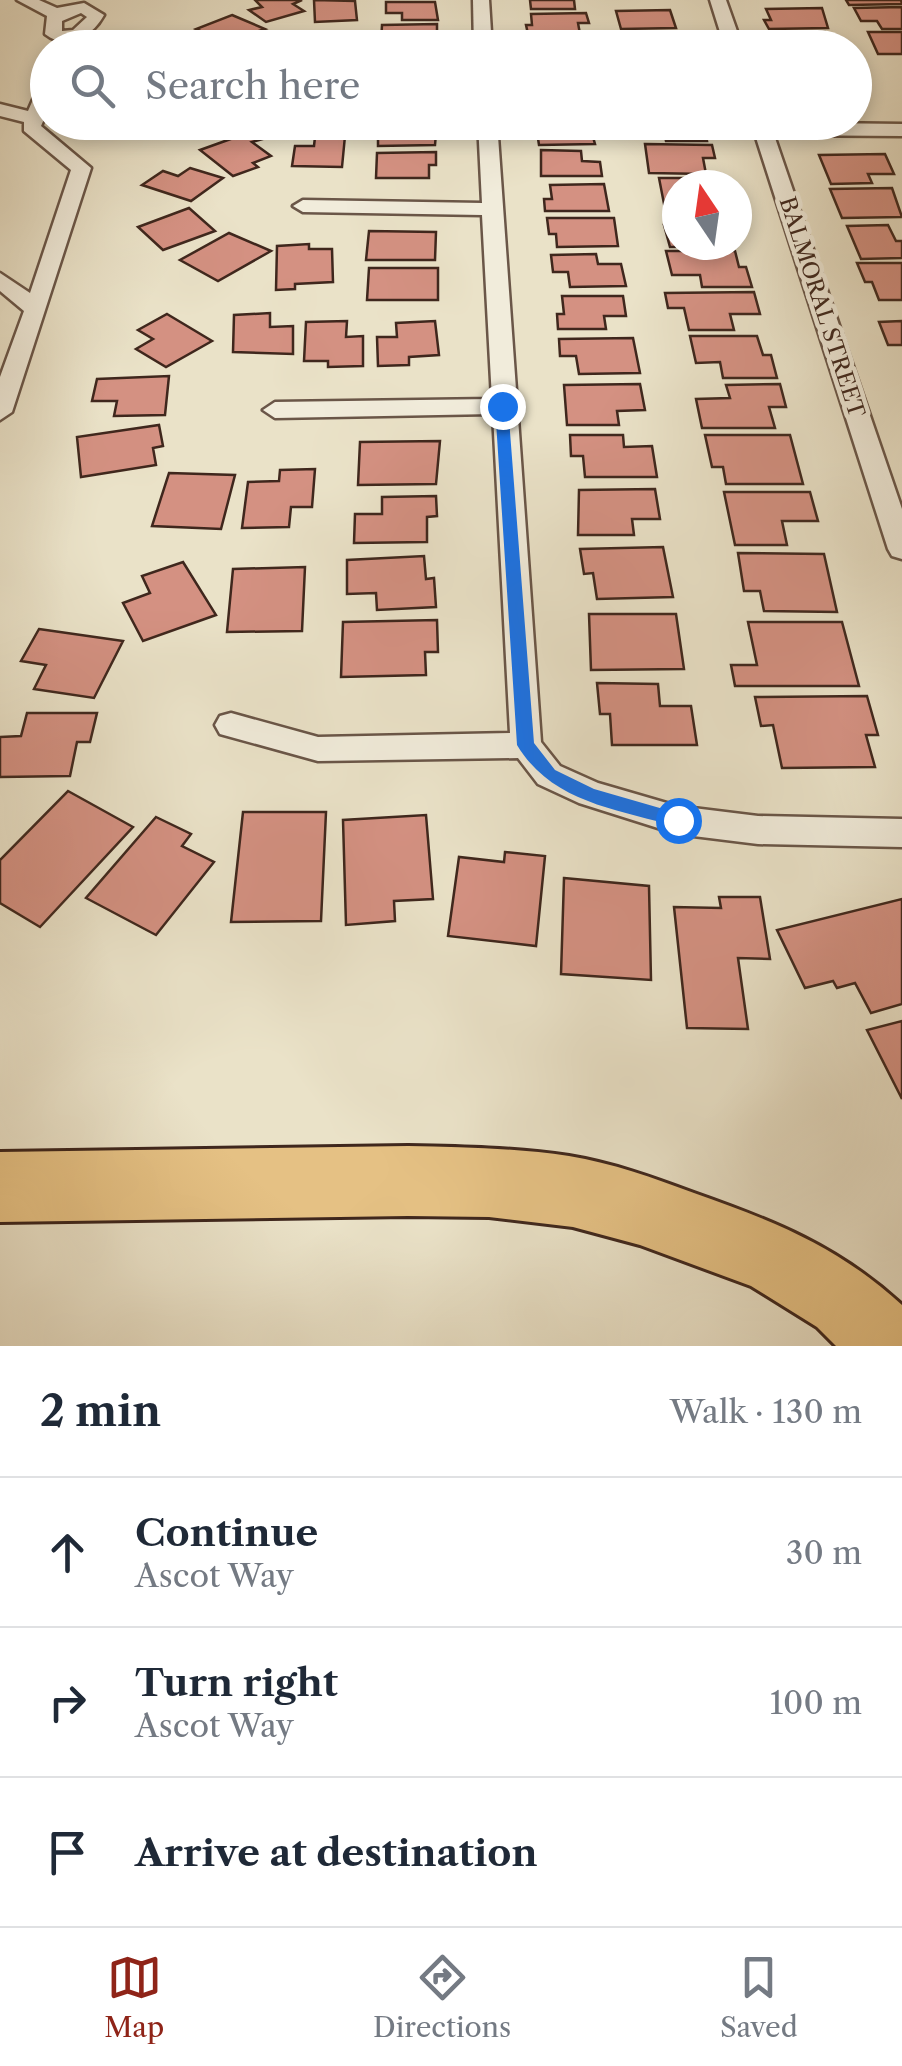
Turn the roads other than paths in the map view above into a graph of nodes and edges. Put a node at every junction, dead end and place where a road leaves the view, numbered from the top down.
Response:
1 (25, 0) edge
2 (481, 0) edge
3 (718, 0) edge
4 (89, 5) edge
5 (58, 15) junction
6 (54, 30) edge
7 (82, 30) edge
8 (482, 30) edge
9 (728, 30) edge
10 (0, 110) edge
11 (30, 118) edge
12 (872, 129) edge
13 (902, 130) edge
14 (44, 140) edge
15 (488, 140) edge
16 (767, 140) edge
17 (303, 206) dead end
18 (491, 208) junction
19 (0, 280) edge
20 (34, 308) junction
21 (502, 406) junction
22 (275, 410) dead end
23 (0, 412) edge
24 (902, 549) edge
25 (231, 724) dead end
26 (526, 745) junction
27 (902, 833) edge
28 (0, 1186) edge
29 (772, 1257) junction
30 (854, 1346) edge
31 (891, 1346) edge

1 - 5 street
2 - 8 street
3 - 9 street
4 - 5 street
4 - 7 street
5 - 6 street
10 - 11 street
12 - 13 street
14 - 20 street
15 - 18 street
16 - 24 street, BALMORAL STREET
17 - 18 street
18 - 21 street
19 - 20 street
20 - 23 street
21 - 22 street
21 - 26 street
25 - 26 street
26 - 27 street
28 - 29 highway
29 - 30 highway
29 - 31 highway

